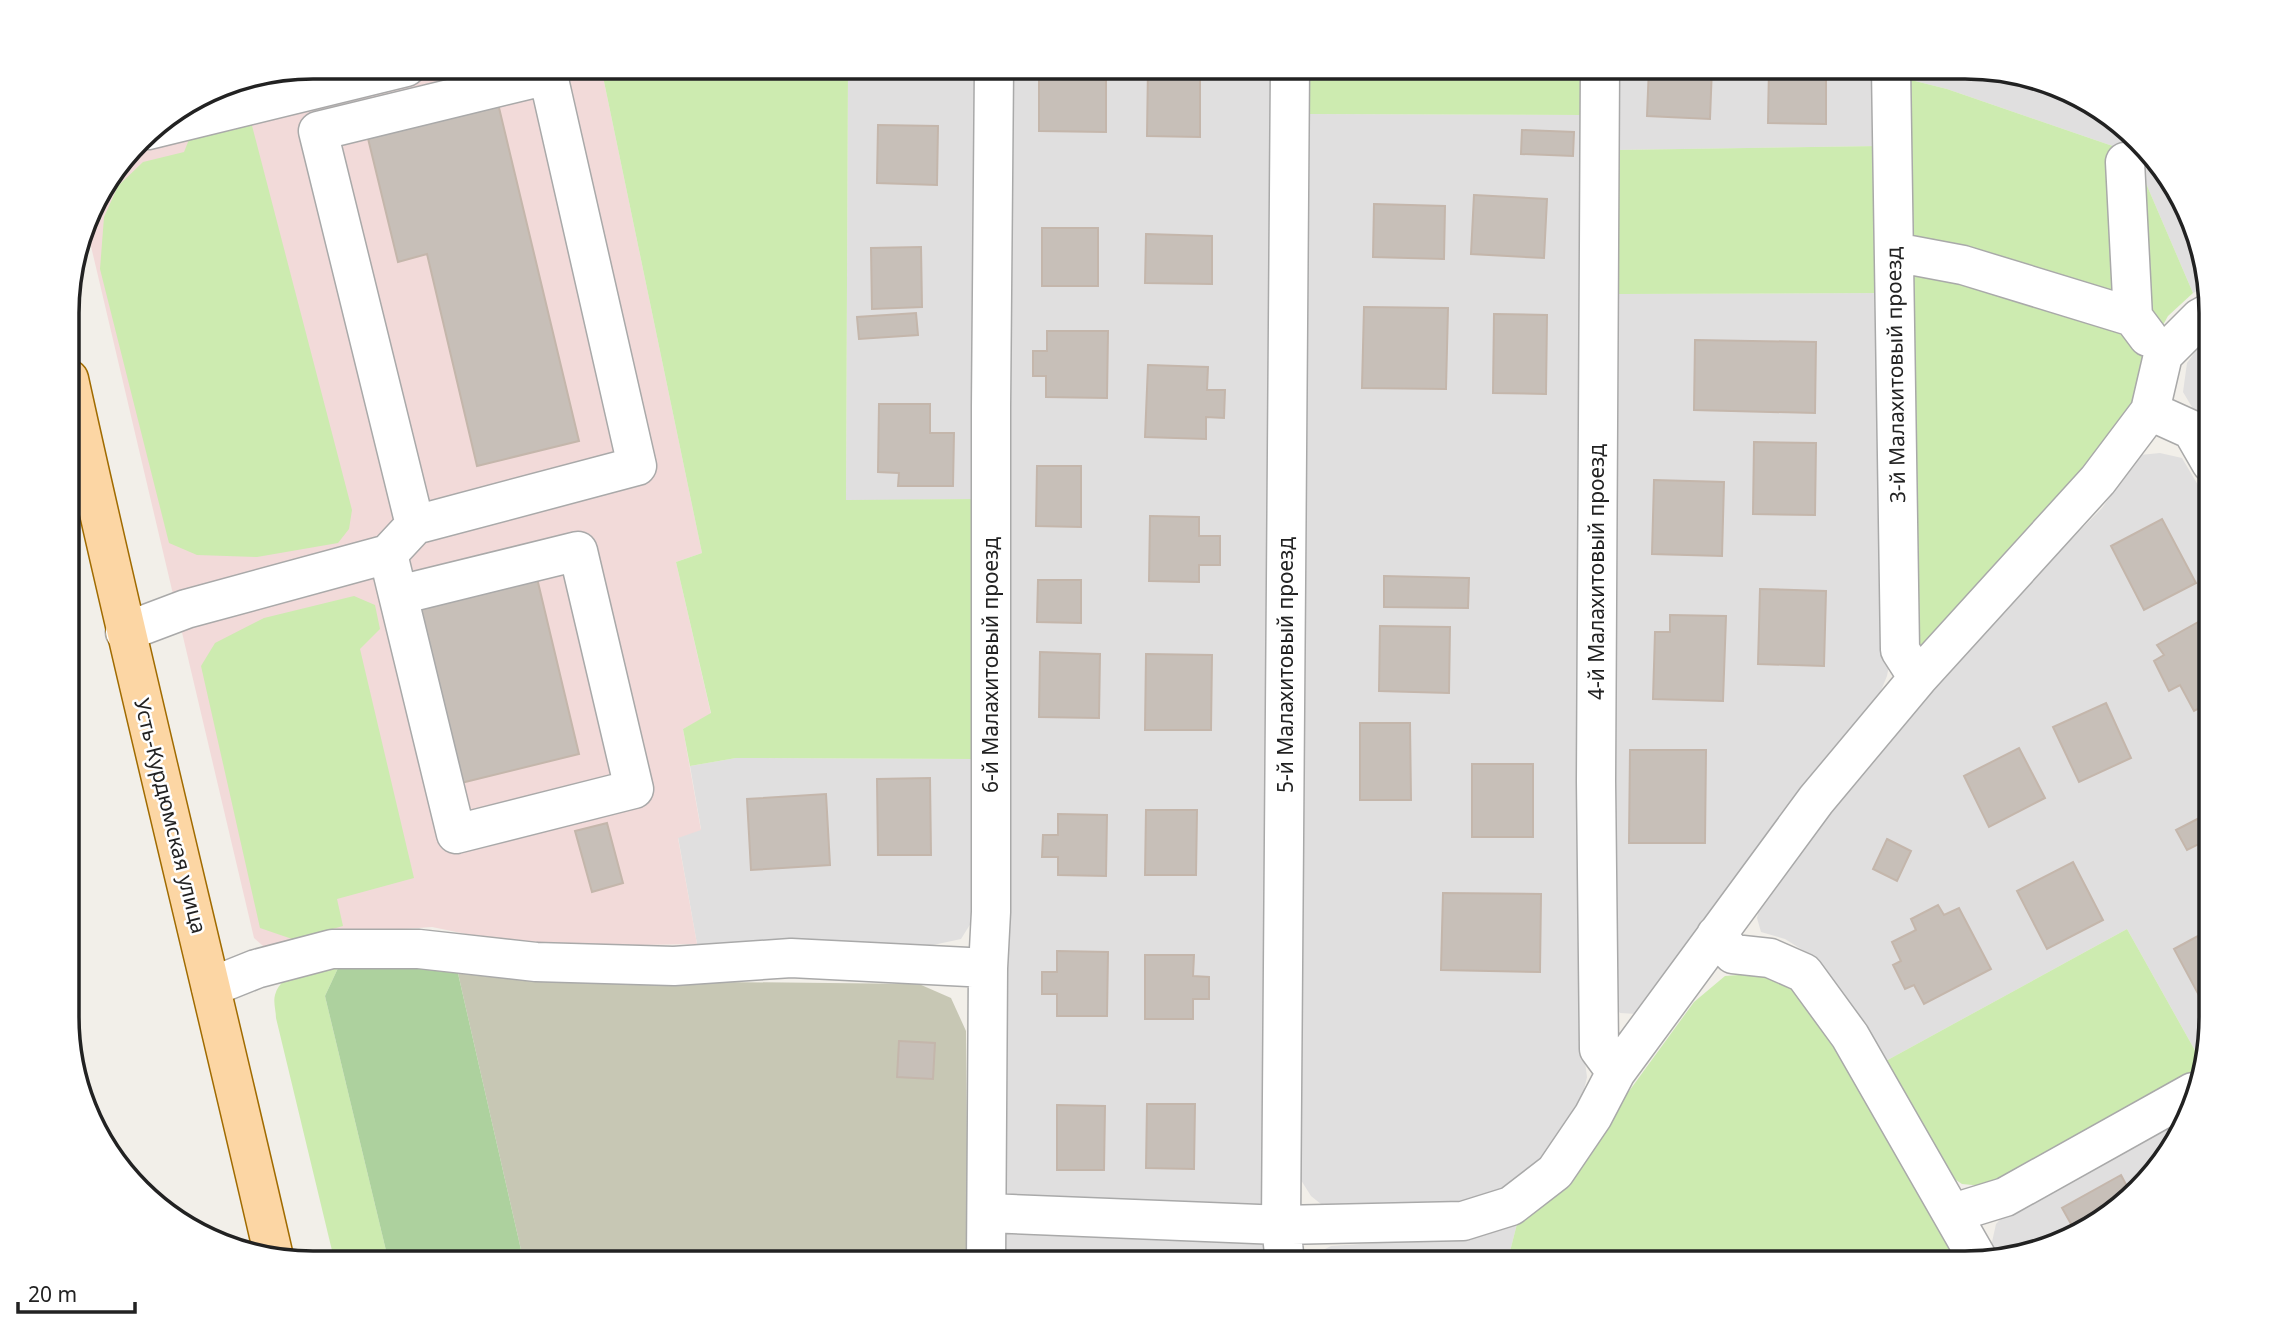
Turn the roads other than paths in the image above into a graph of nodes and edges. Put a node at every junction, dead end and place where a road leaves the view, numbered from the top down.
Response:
1 (352, 79) edge
2 (532, 79) edge
3 (549, 79) edge
4 (994, 79) edge
5 (1290, 79) edge
6 (1600, 79) edge
7 (1891, 79) edge
8 (180, 120) edge
9 (2125, 162) dead end
10 (1894, 252) junction
11 (2133, 317) junction
12 (2199, 319) edge
13 (2163, 355) junction
14 (2150, 411) junction
15 (79, 424) edge
16 (2199, 442) edge
17 (415, 525) junction
18 (388, 554) junction
19 (398, 595) junction
20 (125, 632) junction
21 (1918, 678) junction
22 (1716, 935) junction
23 (988, 968) junction
24 (211, 987) junction
25 (1616, 1072) junction
26 (2185, 1096) edge
27 (988, 1213) junction
28 (1953, 1213) junction
29 (1281, 1225) junction
30 (272, 1247) edge
31 (986, 1251) edge
32 (1284, 1251) edge
33 (1974, 1251) edge

1 - 8 street
2 - 17 street
3 - 17 street
4 - 23 street, 6-й Малахитовый проезд
5 - 29 street, 5-й Малахитовый проезд
6 - 25 street, 4-й Малахитовый проезд
7 - 10 street, 3-й Малахитовый проезд
9 - 11 street
10 - 11 street
10 - 21 street, 3-й Малахитовый проезд
11 - 13 street
12 - 13 street
13 - 14 street
14 - 16 street
14 - 21 street
15 - 20 main road, Усть-Курдюмская улица
17 - 18 street
18 - 19 street
18 - 20 street
19 - 19 street
20 - 24 main road, Усть-Курдюмская улица
21 - 22 street
22 - 25 street
22 - 28 street
23 - 24 street
23 - 27 street, 6-й Малахитовый проезд
24 - 30 main road, Усть-Курдюмская улица
25 - 29 street
26 - 28 street
27 - 29 street
27 - 31 street, 6-й Малахитовый проезд
28 - 33 street
29 - 32 street, 5-й Малахитовый проезд

